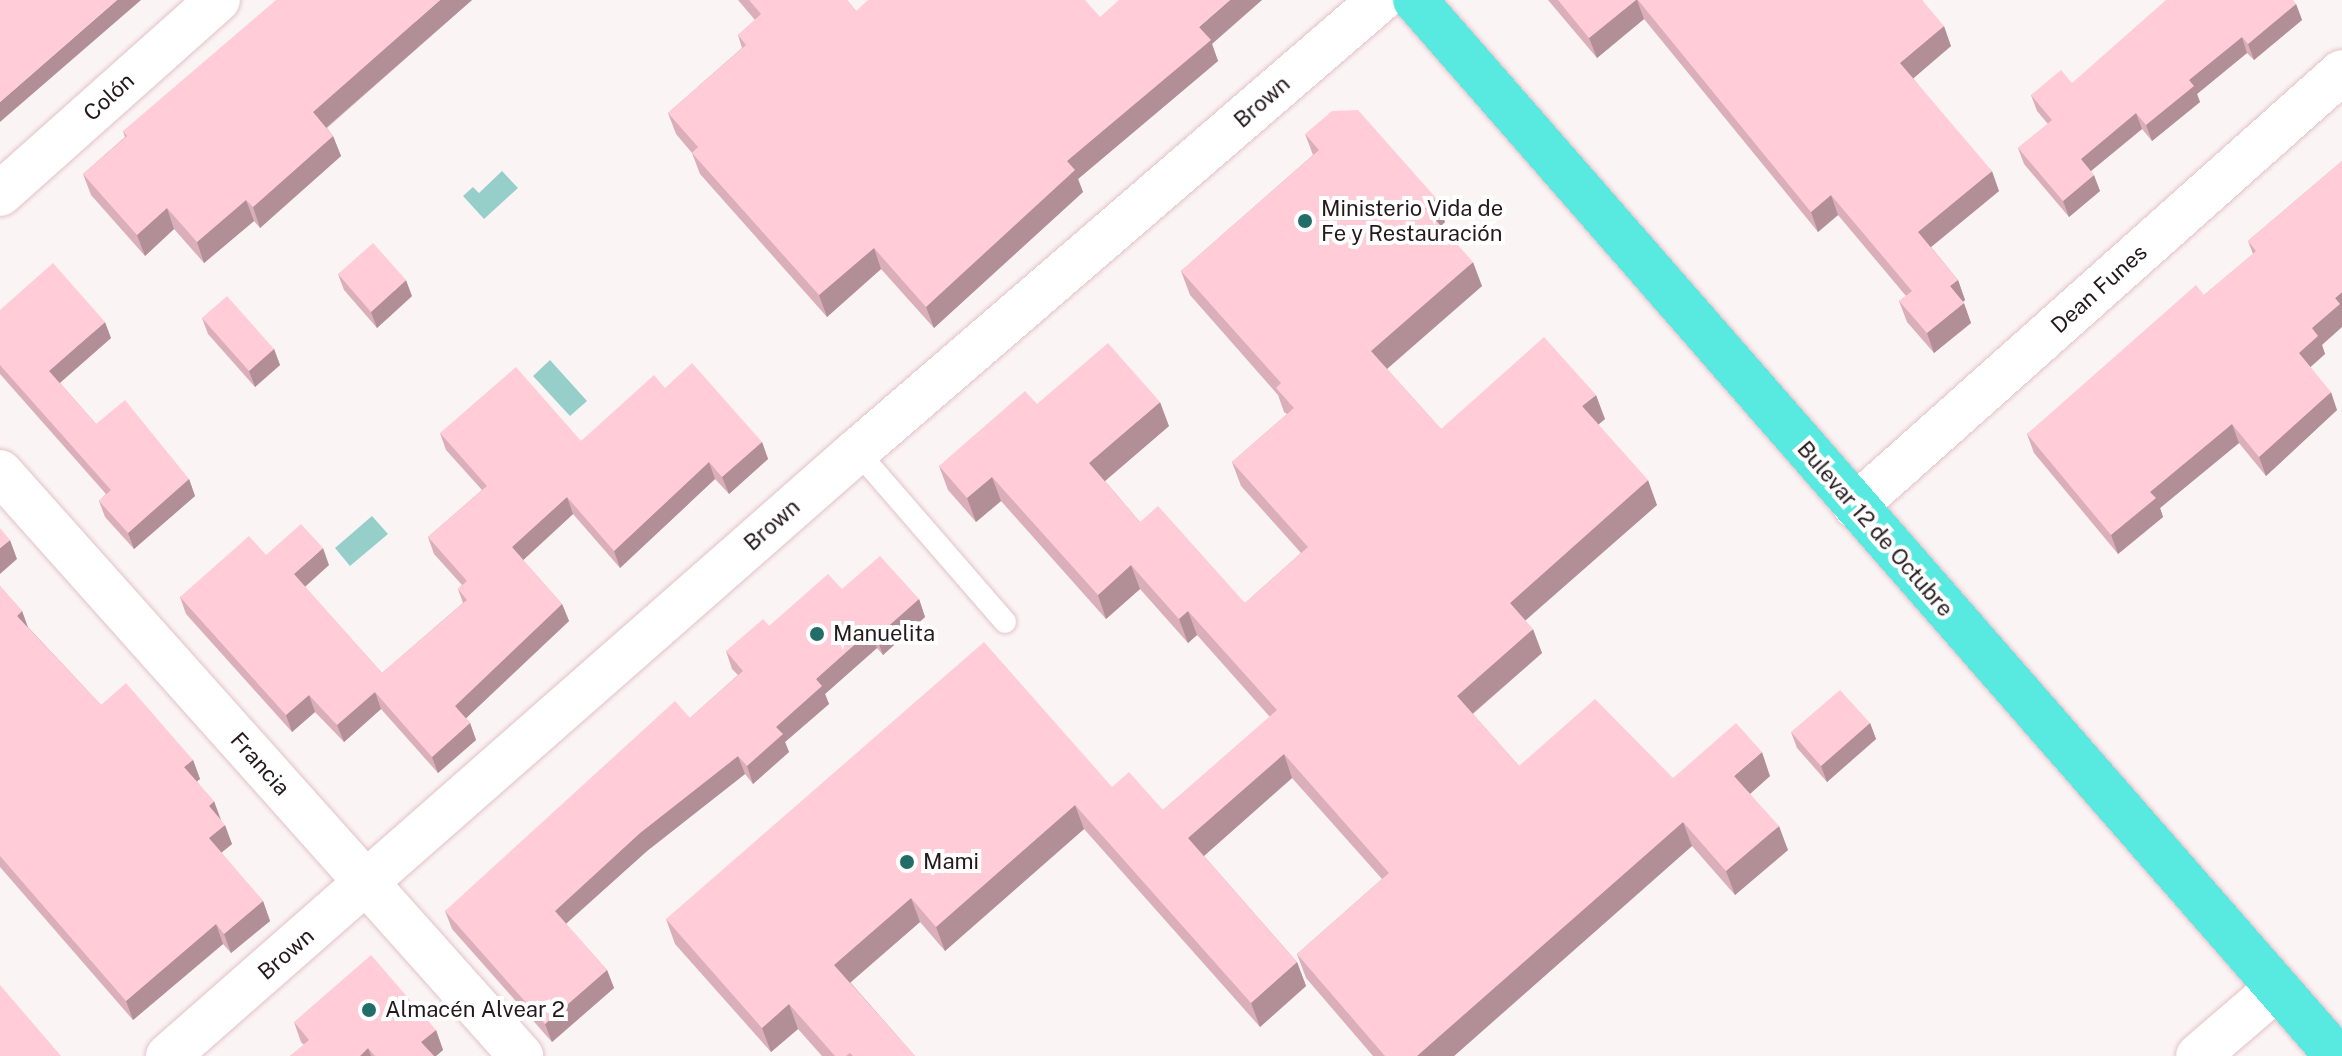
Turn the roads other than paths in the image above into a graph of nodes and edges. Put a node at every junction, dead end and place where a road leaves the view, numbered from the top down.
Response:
1 (218, 0) edge
2 (1380, 0) edge
3 (1415, 0) edge
4 (2342, 72) edge
5 (0, 194) edge
6 (857, 451) junction
7 (0, 472) edge
8 (1855, 506) junction
9 (1005, 622) dead end
10 (366, 883) junction
11 (2277, 988) junction
12 (168, 1056) edge
13 (521, 1056) edge
14 (2198, 1056) edge
15 (2337, 1056) edge

1 - 5 street, Colón
2 - 6 street, Brown
3 - 8 highway, Bulevar 12 de Octubre
4 - 8 street, Dean Funes
6 - 9 lane
6 - 10 street, Brown
7 - 10 street, Francia
8 - 11 highway, Bulevar 12 de Octubre
10 - 12 street, Brown
10 - 13 street, Francia
11 - 14 street
11 - 15 highway, Bulevar 12 de Octubre

